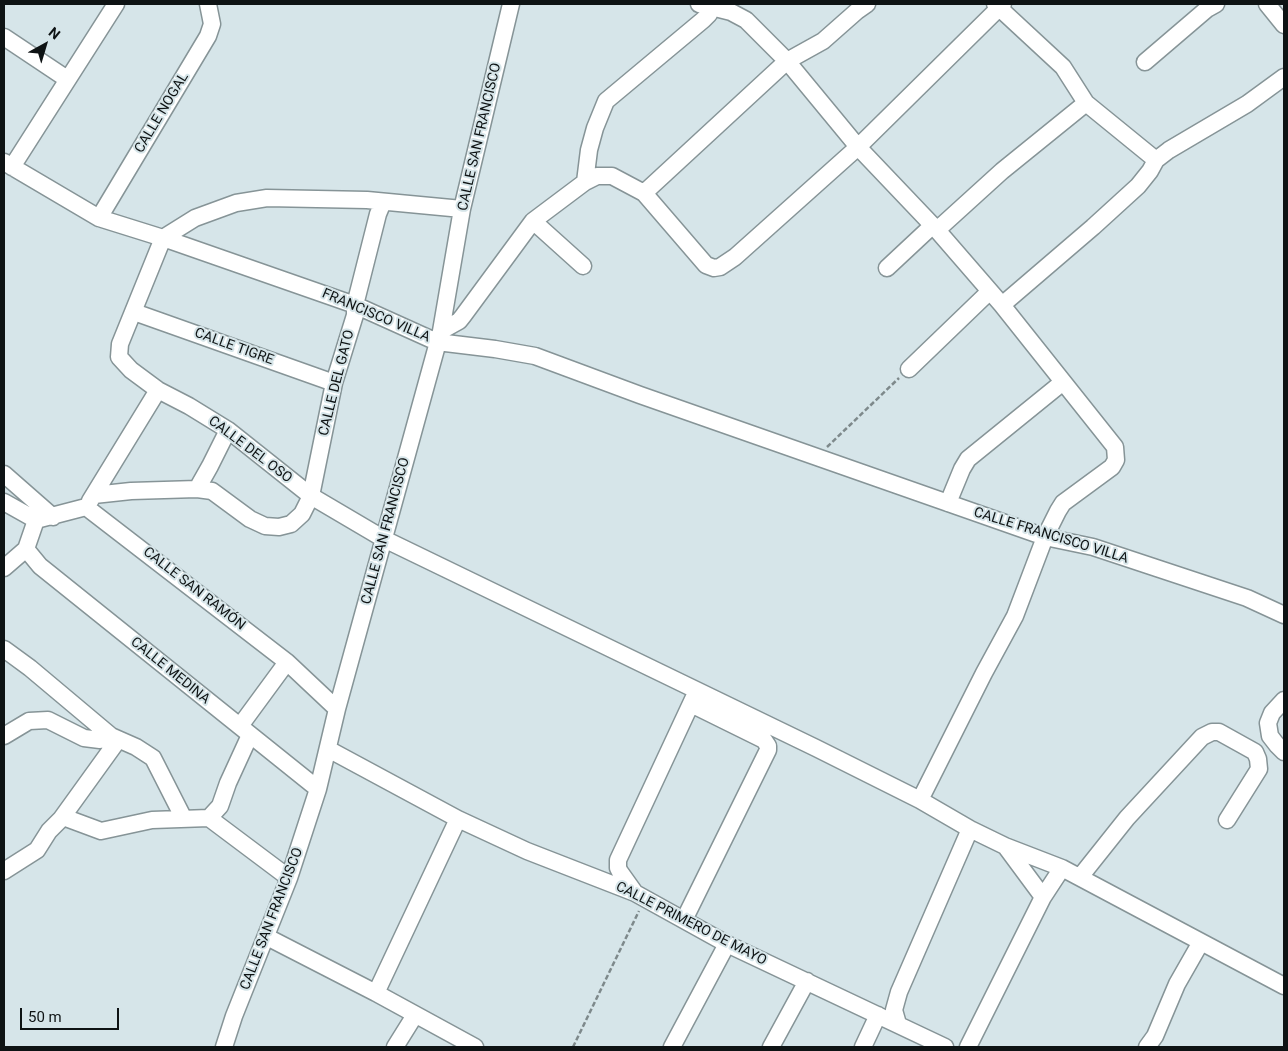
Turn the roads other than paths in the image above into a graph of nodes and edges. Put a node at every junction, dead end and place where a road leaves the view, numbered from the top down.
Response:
1 (116, 4) edge
2 (208, 4) edge
3 (511, 4) edge
4 (1216, 4) edge
5 (1267, 4) edge
6 (707, 5) edge
7 (999, 5) edge
8 (860, 6) edge
9 (1284, 25) edge
10 (4, 37) edge
11 (787, 61) junction
12 (1145, 62) dead end
13 (1284, 77) edge
14 (67, 79) junction
15 (1086, 103) junction
16 (858, 147) junction
17 (1156, 160) junction
18 (8, 165) edge
19 (585, 182) junction
20 (644, 193) junction
21 (383, 202) junction
22 (462, 209) junction
23 (99, 218) junction
24 (533, 220) junction
25 (934, 228) junction
26 (163, 238) junction
27 (583, 266) dead end
28 (887, 268) dead end
29 (990, 291) junction
30 (355, 305) junction
31 (1002, 305) junction
32 (134, 312) junction
33 (439, 337) junction
34 (910, 369) road end
35 (1063, 382) junction
36 (334, 383) junction
37 (158, 390) junction
38 (228, 430) junction
39 (817, 456) joint
40 (4, 474) edge
41 (197, 489) junction
42 (312, 496) junction
43 (30, 497) junction
44 (90, 501) junction
45 (948, 503) junction
46 (11, 506) edge
47 (52, 516) junction
48 (36, 520) junction
49 (1045, 536) junction
50 (384, 540) junction
51 (26, 549) junction
52 (4, 568) edge
53 (1284, 613) edge
54 (4, 649) edge
55 (287, 662) junction
56 (694, 698) junction
57 (1284, 700) edge
58 (337, 709) junction
59 (245, 731) junction
60 (4, 736) edge
61 (114, 738) junction
62 (328, 748) junction
63 (1284, 752) edge
64 (318, 789) junction
65 (920, 800) junction
66 (209, 818) junction
67 (61, 819) junction
68 (184, 819) junction
69 (458, 820) junction
70 (1227, 820) dead end
71 (970, 828) junction
72 (1005, 846) junction
73 (1062, 868) junction
74 (4, 871) edge
75 (289, 878) junction
76 (1080, 878) junction
77 (640, 896) junction
78 (1043, 897) junction
79 (684, 920) junction
80 (267, 937) junction
81 (1201, 942) junction
82 (727, 944) junction
83 (807, 982) junction
84 (1284, 986) edge
85 (376, 993) junction
86 (878, 1015) junction
87 (415, 1016) junction
88 (898, 1024) junction
89 (224, 1047) edge
90 (395, 1047) edge
91 (476, 1047) edge
92 (672, 1047) edge
93 (771, 1047) edge
94 (863, 1047) edge
95 (945, 1047) edge
96 (968, 1047) edge
97 (1147, 1047) edge

1 - 14 street
2 - 23 street, CALLE NOGAL
3 - 22 street, CALLE SAN FRANCISCO
4 - 12 street
5 - 9 street
6 - 11 street
6 - 19 street
7 - 15 street
7 - 16 street
8 - 11 street
10 - 14 street
11 - 16 street
11 - 20 street
13 - 17 street
14 - 18 street
15 - 17 street
15 - 25 street
16 - 20 street
16 - 25 street
17 - 31 street
18 - 23 street, FRANCISCO VILLA
19 - 20 street
19 - 24 street
21 - 22 street
21 - 26 street
21 - 30 street, CALLE DEL GATO
22 - 33 street, CALLE SAN FRANCISCO
23 - 26 street, FRANCISCO VILLA
24 - 27 street
24 - 33 street
25 - 28 street
25 - 29 street
26 - 30 street, FRANCISCO VILLA
26 - 32 street
29 - 31 street
29 - 34 street
30 - 33 street, FRANCISCO VILLA
30 - 36 street, CALLE DEL GATO
31 - 35 street
32 - 36 street, CALLE TIGRE
32 - 37 street, CALLE DEL OSO
33 - 39 street, FRANCISCO VILLA
33 - 50 street, CALLE SAN FRANCISCO
35 - 45 street
35 - 49 street
36 - 42 street, CALLE DEL GATO
37 - 38 street, CALLE DEL OSO
37 - 44 street
38 - 41 street
38 - 42 street, CALLE DEL OSO
39 - 45 street, CALLE FRANCISCO VILLA
40 - 43 street
41 - 42 street
41 - 44 street
42 - 50 street, CALLE DEL OSO
43 - 46 street
43 - 47 street
44 - 47 street
44 - 55 street, CALLE SAN RAMÓN
45 - 49 street, CALLE FRANCISCO VILLA
46 - 48 street
47 - 48 street
48 - 51 street
49 - 53 street, CALLE FRANCISCO VILLA
49 - 65 street
50 - 56 street, CALLE DEL OSO
50 - 58 street, CALLE SAN FRANCISCO
51 - 52 street
51 - 59 street, CALLE MEDINA
54 - 61 street
55 - 58 street, CALLE SAN RAMÓN
55 - 59 street
56 - 65 street
56 - 77 street
56 - 79 street
57 - 63 street
58 - 62 street, CALLE SAN FRANCISCO
59 - 64 street, CALLE MEDINA
59 - 66 street
60 - 61 street
61 - 67 street
61 - 68 street
62 - 64 street, CALLE SAN FRANCISCO
62 - 69 street, CALLE PRIMERO DE MAYO
64 - 75 street, CALLE SAN FRANCISCO
65 - 71 street
66 - 68 street
66 - 75 street
67 - 68 street
67 - 74 street
69 - 77 street, CALLE PRIMERO DE MAYO
69 - 85 street
70 - 76 street
71 - 72 street
71 - 88 street
72 - 73 street
72 - 78 street
73 - 76 street
73 - 78 street
75 - 80 street, CALLE SAN FRANCISCO
76 - 81 street
77 - 79 street, CALLE PRIMERO DE MAYO
78 - 96 street
79 - 82 street, CALLE PRIMERO DE MAYO
80 - 85 street
80 - 89 street, CALLE SAN FRANCISCO
81 - 84 street
81 - 97 street
82 - 83 street, CALLE PRIMERO DE MAYO
82 - 92 street
83 - 86 street, CALLE PRIMERO DE MAYO
83 - 93 street
85 - 87 street
86 - 88 street, CALLE PRIMERO DE MAYO
86 - 94 street
87 - 90 street
87 - 91 street
88 - 95 street, CALLE PRIMERO DE MAYO

